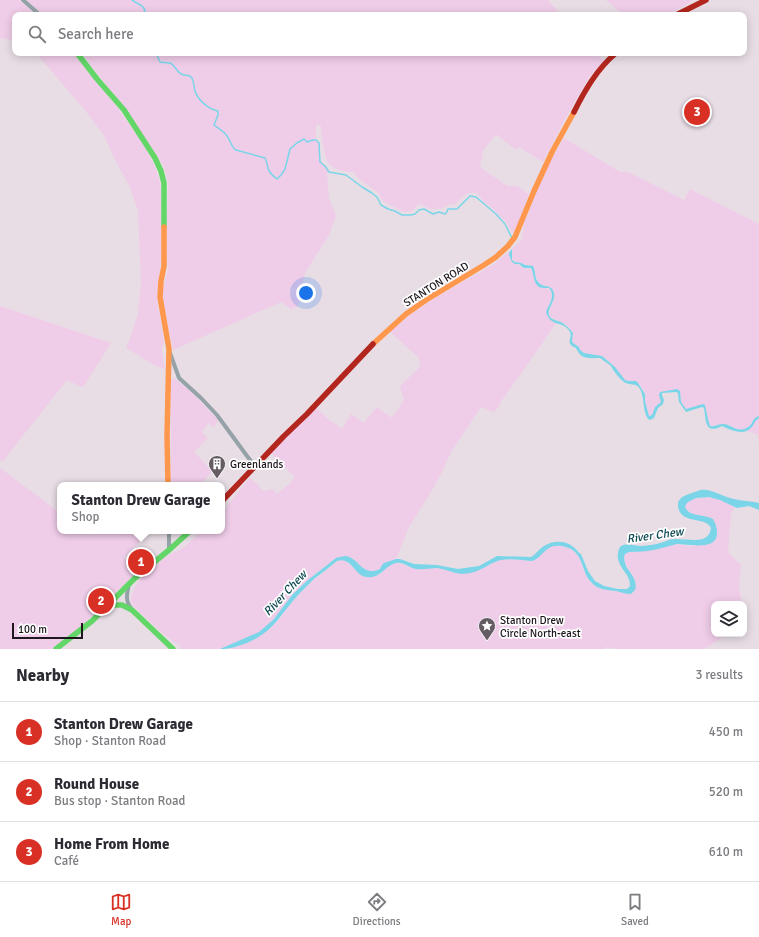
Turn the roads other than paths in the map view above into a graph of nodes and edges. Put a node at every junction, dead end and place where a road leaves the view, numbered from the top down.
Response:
1 (23, 0) edge
2 (706, 0) edge
3 (37, 12) edge
4 (681, 12) edge
5 (79, 56) edge
6 (612, 56) edge
7 (169, 348) junction
8 (255, 466) junction
9 (168, 482) edge
10 (225, 498) edge
11 (169, 534) edge
12 (187, 534) edge
13 (169, 550) junction
14 (129, 584) junction
15 (108, 606) junction
16 (132, 610) junction
17 (56, 649) edge
18 (173, 649) edge

1 - 3 street
2 - 4 main road
5 - 7 main road
6 - 8 main road, STANTON ROAD
7 - 8 street
7 - 9 main road
8 - 10 main road, STANTON ROAD
11 - 13 street
12 - 13 main road
13 - 14 main road
14 - 15 main road
14 - 16 street
15 - 16 main road
15 - 17 main road
16 - 18 main road

